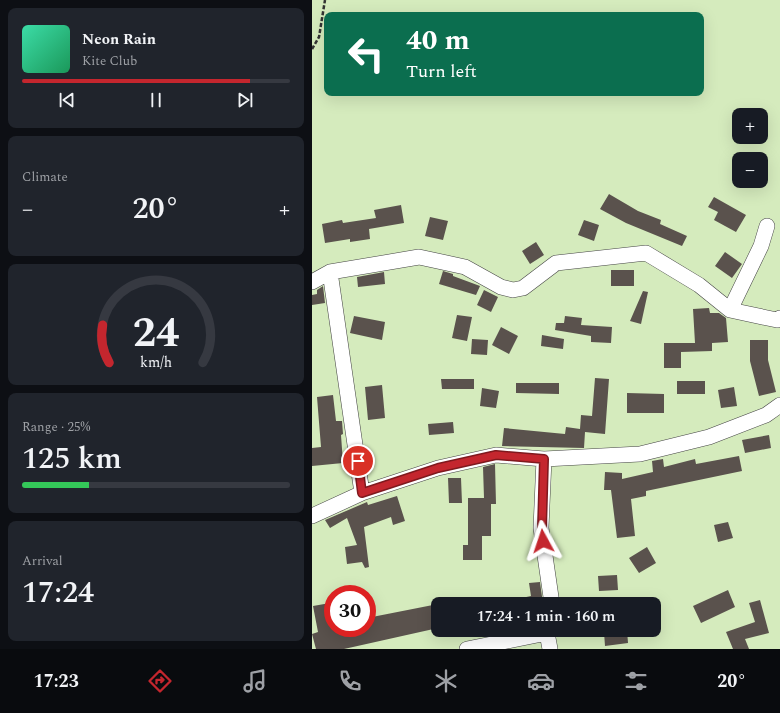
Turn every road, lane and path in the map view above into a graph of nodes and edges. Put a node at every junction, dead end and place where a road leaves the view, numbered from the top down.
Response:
1 (325, 0) edge
2 (312, 49) edge
3 (767, 226) dead end
4 (330, 272) junction
5 (312, 282) edge
6 (730, 310) junction
7 (780, 318) edge
8 (780, 405) edge
9 (544, 459) junction
10 (362, 493) junction
11 (312, 516) edge
12 (551, 597) edge
13 (523, 637) edge
14 (548, 637) edge
15 (467, 649) edge
16 (550, 649) edge

1 - 2 path
3 - 6 street
4 - 5 street
4 - 6 street
4 - 10 street
6 - 7 street
8 - 9 street
9 - 10 street
9 - 12 street
10 - 11 street
13 - 15 street
14 - 16 street

